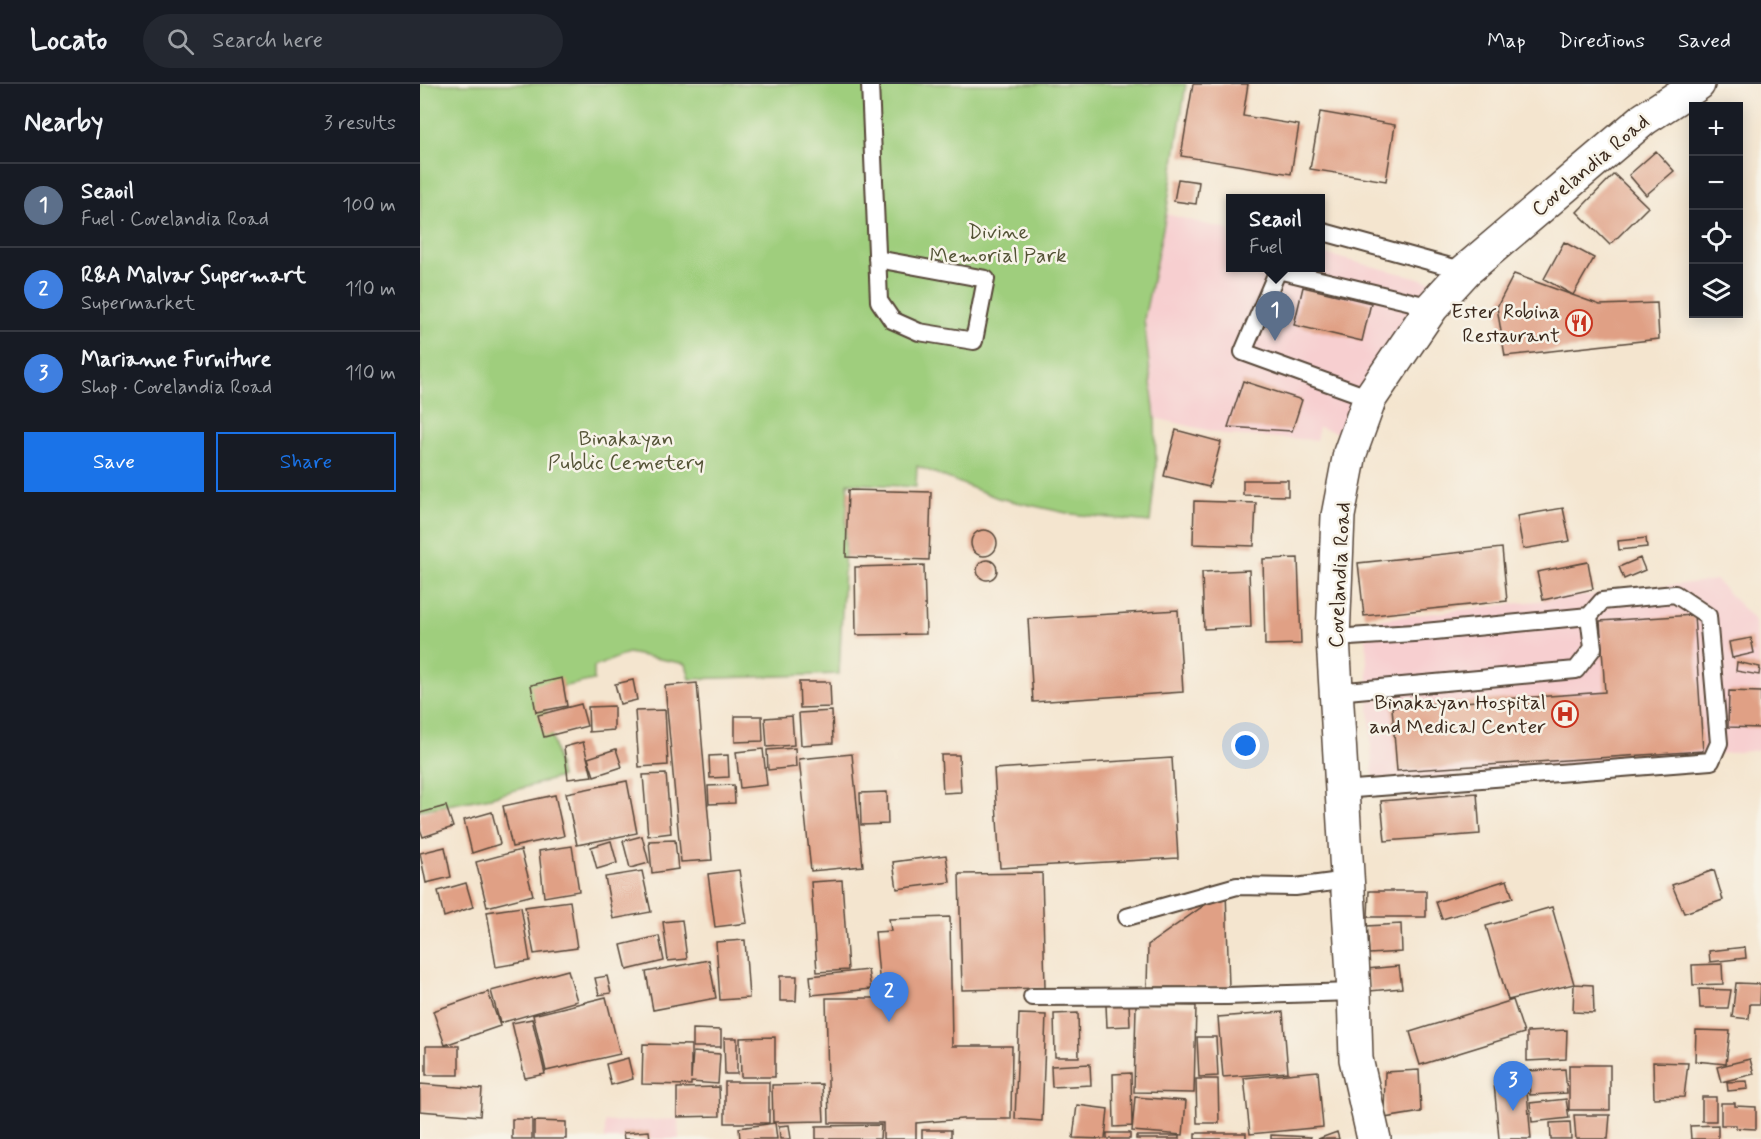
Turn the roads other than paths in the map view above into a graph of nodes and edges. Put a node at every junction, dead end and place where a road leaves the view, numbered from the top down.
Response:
1 (870, 84) edge
2 (1698, 84) edge
3 (1325, 232) edge
4 (877, 260) junction
5 (1465, 271) junction
6 (1277, 272) edge
7 (1286, 272) edge
8 (1432, 307) junction
9 (1370, 398) junction
10 (1589, 616) junction
11 (1334, 638) junction
12 (1336, 692) junction
13 (1342, 790) junction
14 (1348, 880) junction
15 (1127, 916) dead end
16 (1354, 992) junction
17 (1032, 997) dead end
18 (1374, 1139) edge

1 - 4 lane
2 - 5 main road, Covelandia Road
3 - 5 lane
4 - 4 lane
5 - 8 main road, Covelandia Road
6 - 9 lane
7 - 8 lane
8 - 9 main road, Covelandia Road
9 - 11 main road, Covelandia Road
10 - 11 lane
10 - 12 lane
10 - 13 lane
11 - 12 main road, Covelandia Road
12 - 13 main road, Covelandia Road
13 - 14 main road, Covelandia Road
14 - 15 lane
14 - 16 main road, Covelandia Road
16 - 17 lane
16 - 18 main road, Covelandia Road

